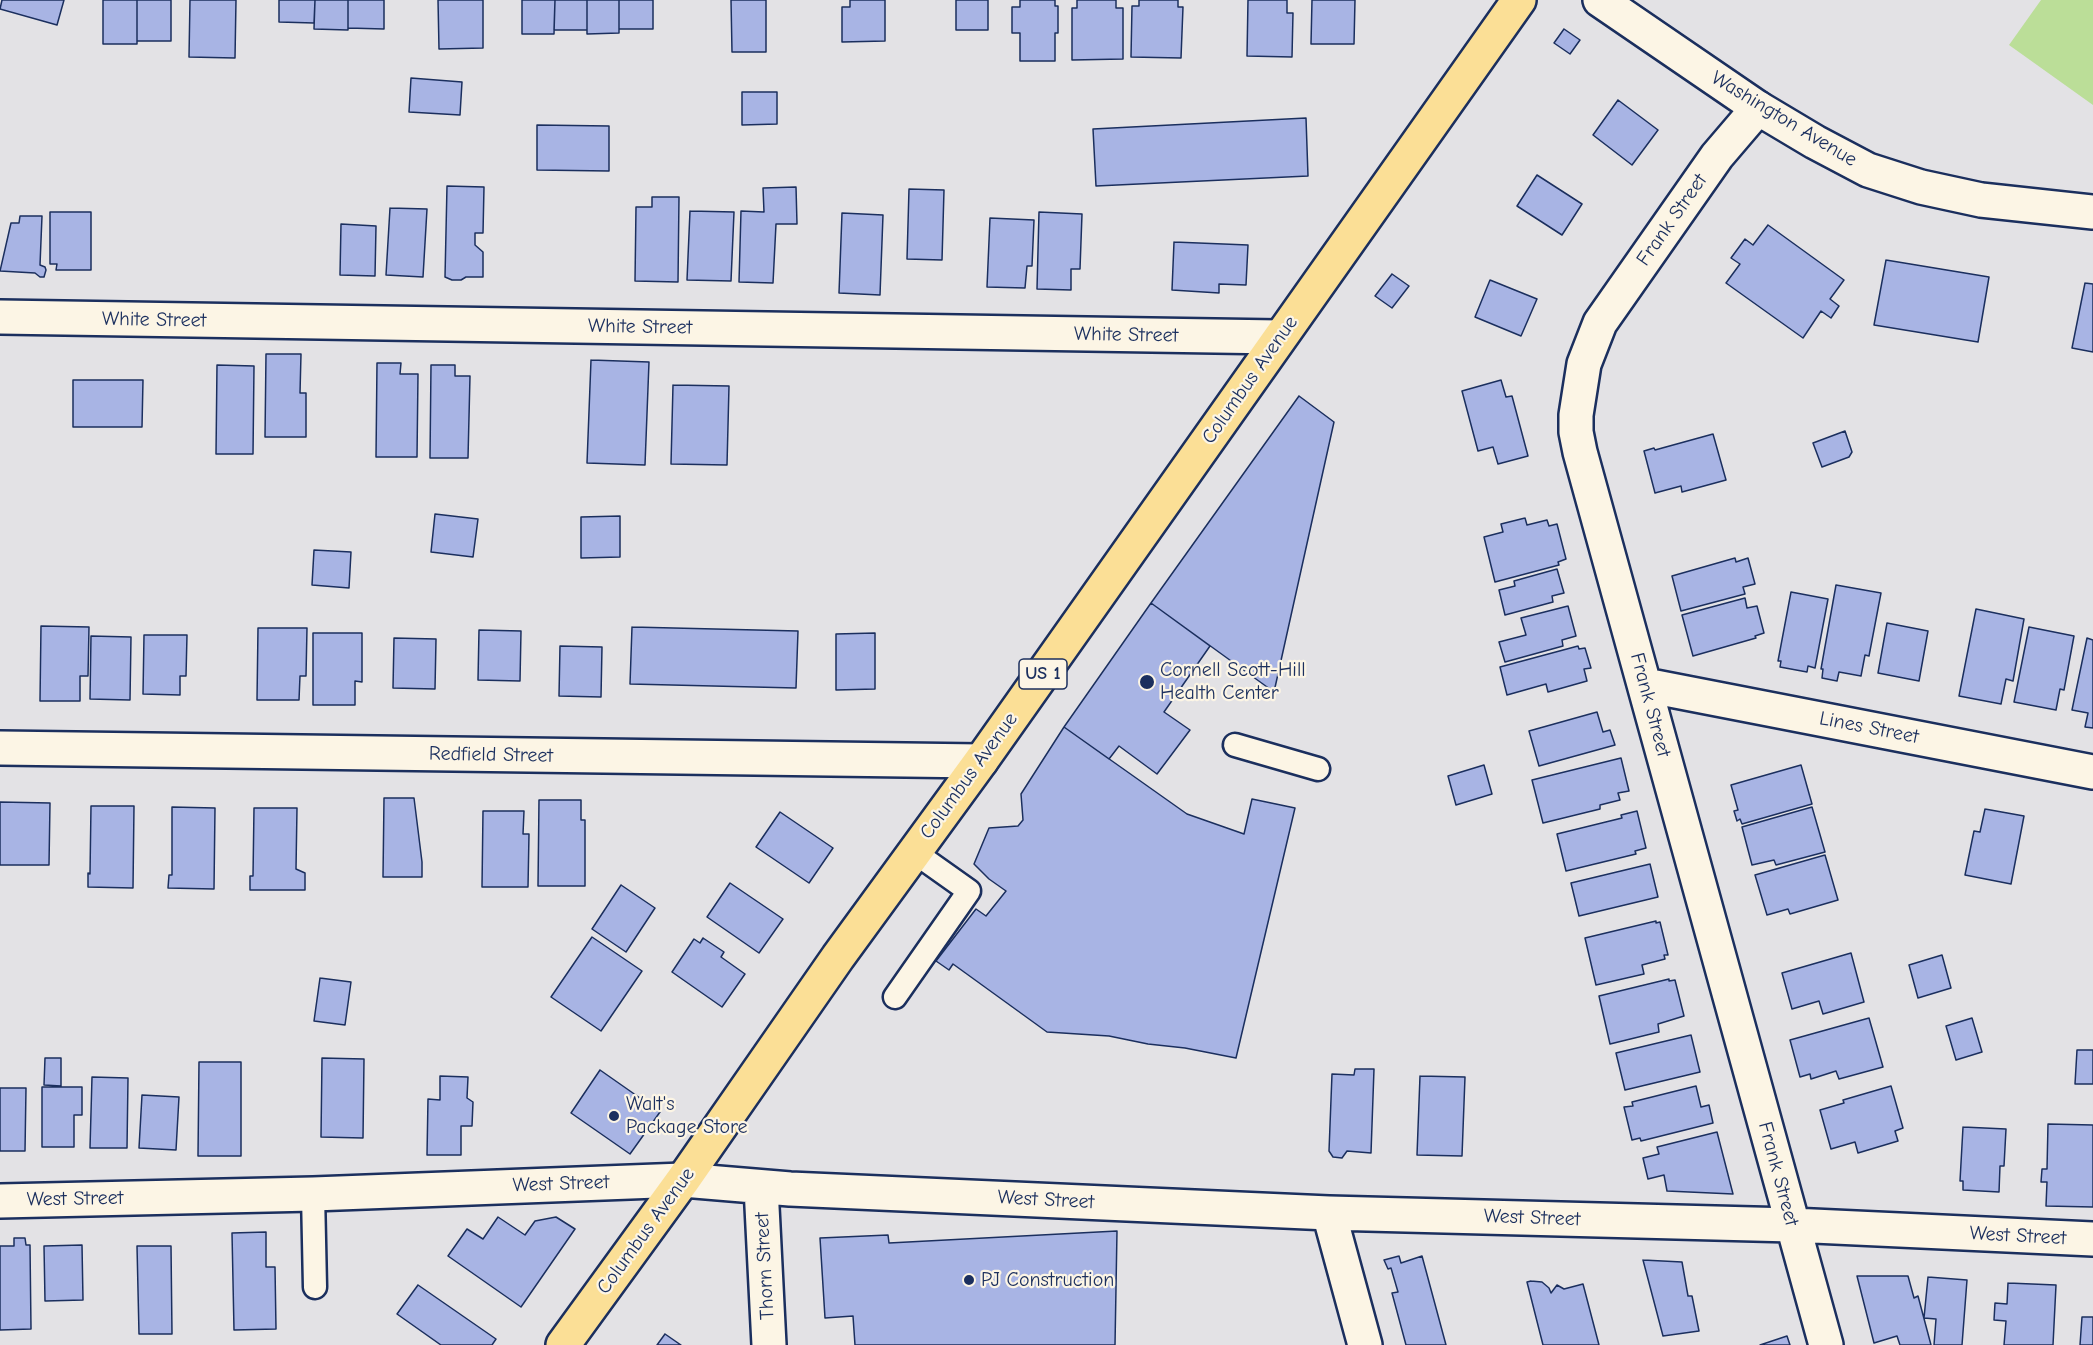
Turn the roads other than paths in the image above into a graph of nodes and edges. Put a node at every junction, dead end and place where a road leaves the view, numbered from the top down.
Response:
1 (1519, 0) edge
2 (1600, 0) edge
3 (1758, 108) junction
4 (2093, 212) edge
5 (0, 317) edge
6 (1279, 338) junction
7 (1645, 685) junction
8 (1235, 745) dead end
9 (0, 748) edge
10 (981, 761) junction
11 (1318, 769) dead end
12 (2093, 772) edge
13 (914, 852) junction
14 (895, 997) dead end
15 (683, 1180) junction
16 (761, 1187) junction
17 (313, 1194) junction
18 (0, 1201) edge
19 (1329, 1213) junction
20 (1792, 1225) junction
21 (2093, 1239) edge
22 (315, 1287) dead end
23 (563, 1345) edge
24 (769, 1345) edge
25 (1365, 1345) edge
26 (1826, 1345) edge

1 - 6 main road, Columbus Avenue / US 1
2 - 3 street, Washington Avenue
3 - 4 street, Washington Avenue
3 - 7 street, Frank Street
5 - 6 street, White Street
6 - 10 main road, Columbus Avenue / US 1
7 - 12 street, Lines Street
7 - 20 street, Frank Street
8 - 11 lane
9 - 10 street, Redfield Street
10 - 13 main road, Columbus Avenue / US 1
13 - 14 lane
13 - 15 main road, Columbus Avenue / US 1
15 - 16 street, West Street
15 - 17 street, West Street
15 - 23 main road, Columbus Avenue / US 1
16 - 19 street, West Street
16 - 24 street, Thorn Street
17 - 18 street, West Street
17 - 22 lane
19 - 20 street, West Street
19 - 25 street
20 - 21 street, West Street
20 - 26 street, Frank Street

